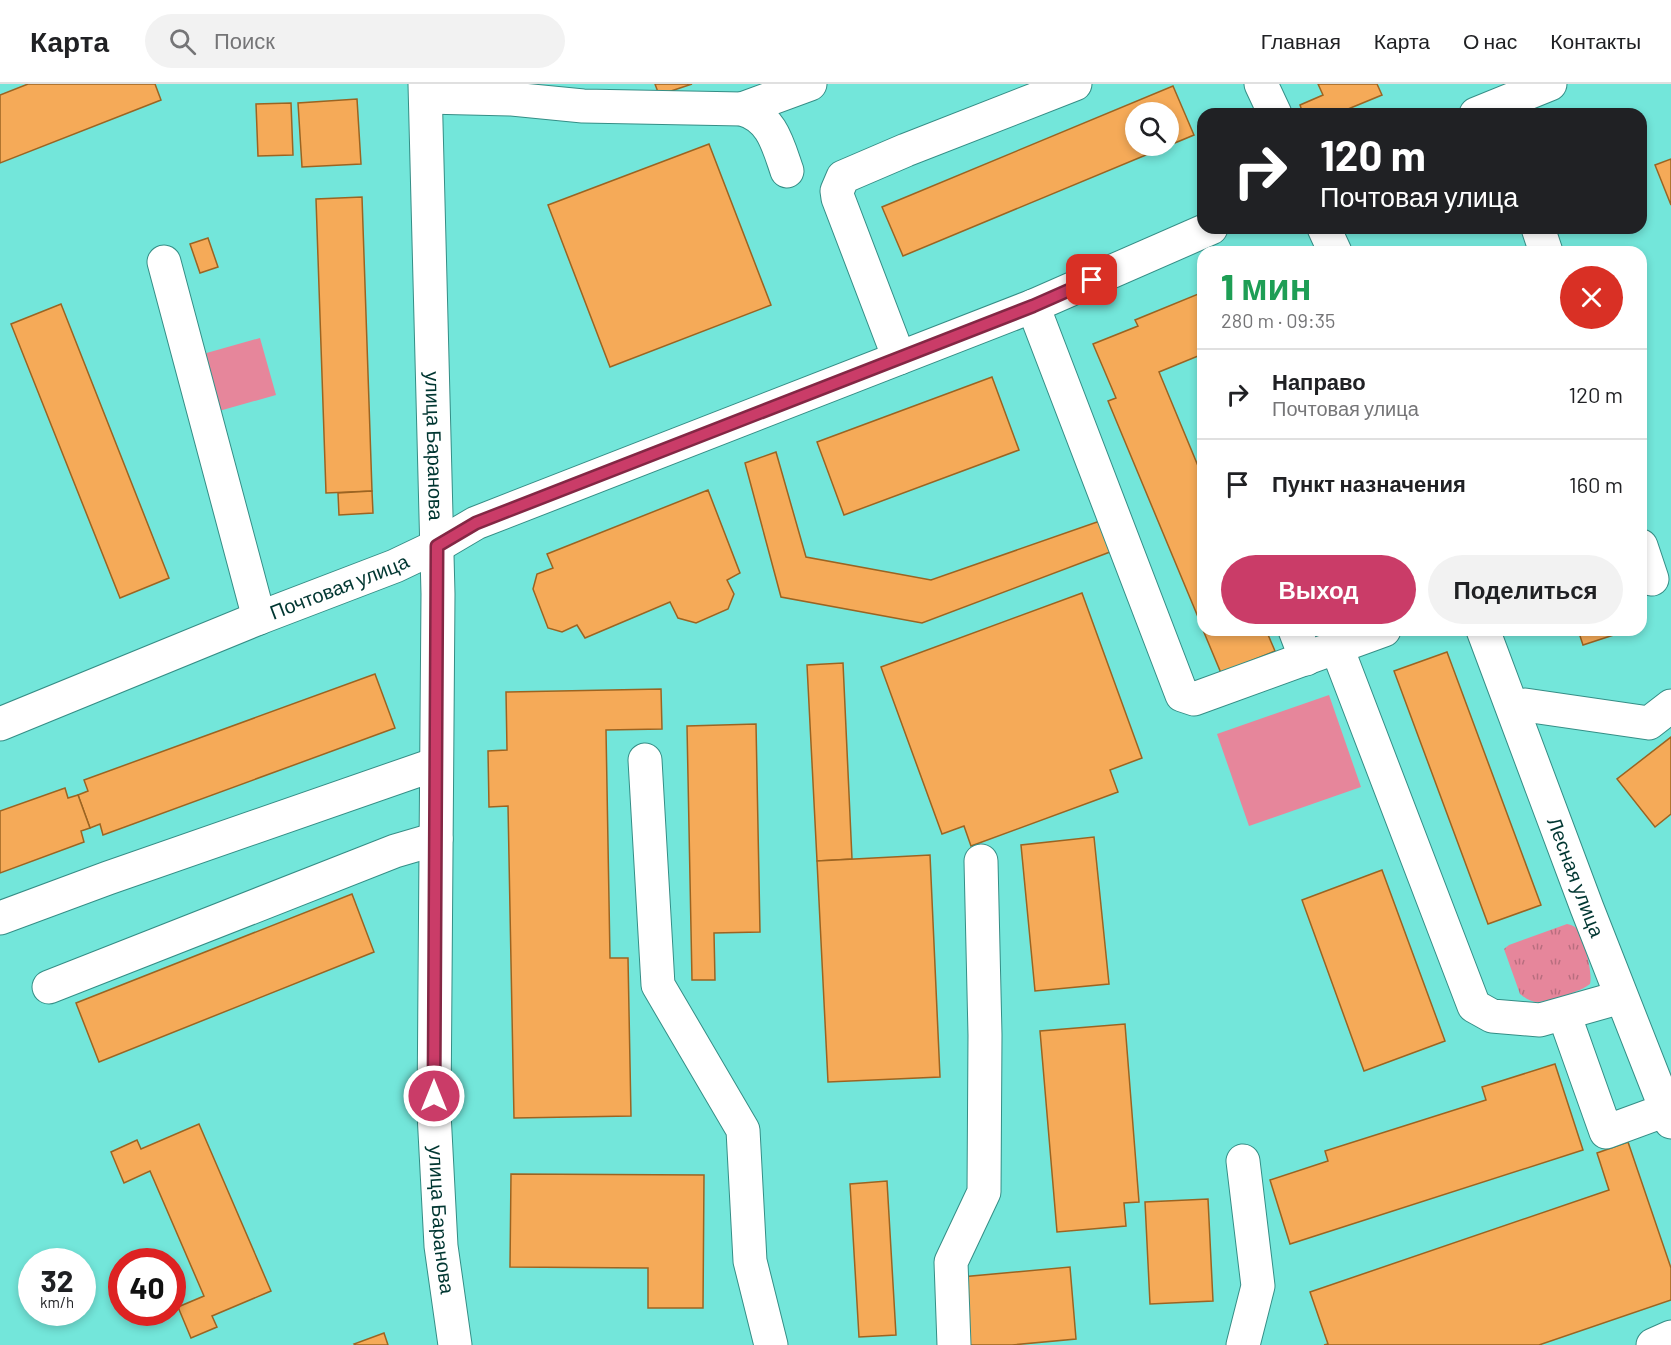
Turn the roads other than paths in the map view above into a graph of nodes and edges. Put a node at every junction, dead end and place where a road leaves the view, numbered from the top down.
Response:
1 (810, 84) edge
2 (1075, 84) edge
3 (1261, 84) edge
4 (426, 90) edge
5 (525, 92) edge
6 (1535, 97) edge
7 (1272, 108) edge
8 (1497, 108) edge
9 (742, 109) junction
10 (787, 171) dead end
11 (1197, 234) edge
12 (164, 262) dead end
13 (1033, 306) junction
14 (898, 358) junction
15 (437, 546) junction
16 (1647, 564) edge
17 (1652, 579) dead end
18 (259, 618) junction
19 (1368, 636) edge
20 (1485, 636) edge
21 (1301, 644) edge
22 (1338, 648) junction
23 (1671, 706) edge
24 (1513, 708) junction
25 (0, 724) edge
26 (645, 760) dead end
27 (436, 764) junction
28 (436, 839) junction
29 (981, 861) dead end
30 (0, 918) edge
31 (49, 987) dead end
32 (1621, 997) junction
33 (1564, 1014) junction
34 (1669, 1116) edge
35 (1244, 1161) dead end
36 (1671, 1337) edge
37 (455, 1345) edge
38 (771, 1345) edge
39 (954, 1345) edge
40 (1243, 1345) edge
41 (1653, 1345) edge

1 - 9 street
2 - 14 street
3 - 7 street
4 - 5 street
4 - 15 street, улица Баранова
5 - 9 street
6 - 8 street
9 - 10 street
11 - 13 street, Почтовая улица
12 - 18 street
13 - 14 street, Почтовая улица
13 - 21 street
14 - 15 street, Почтовая улица
15 - 18 street, Почтовая улица
15 - 27 street, улица Баранова
16 - 17 street
18 - 25 street, Почтовая улица
19 - 22 street
20 - 24 street, Лесная улица
21 - 22 street
22 - 33 street
23 - 24 street
24 - 32 street, Лесная улица
26 - 38 street
27 - 28 street, улица Баранова
27 - 30 street
28 - 31 street
28 - 37 street, улица Баранова
29 - 39 street
32 - 33 street
32 - 34 street, Лесная улица
33 - 34 street
35 - 40 street
36 - 41 street

